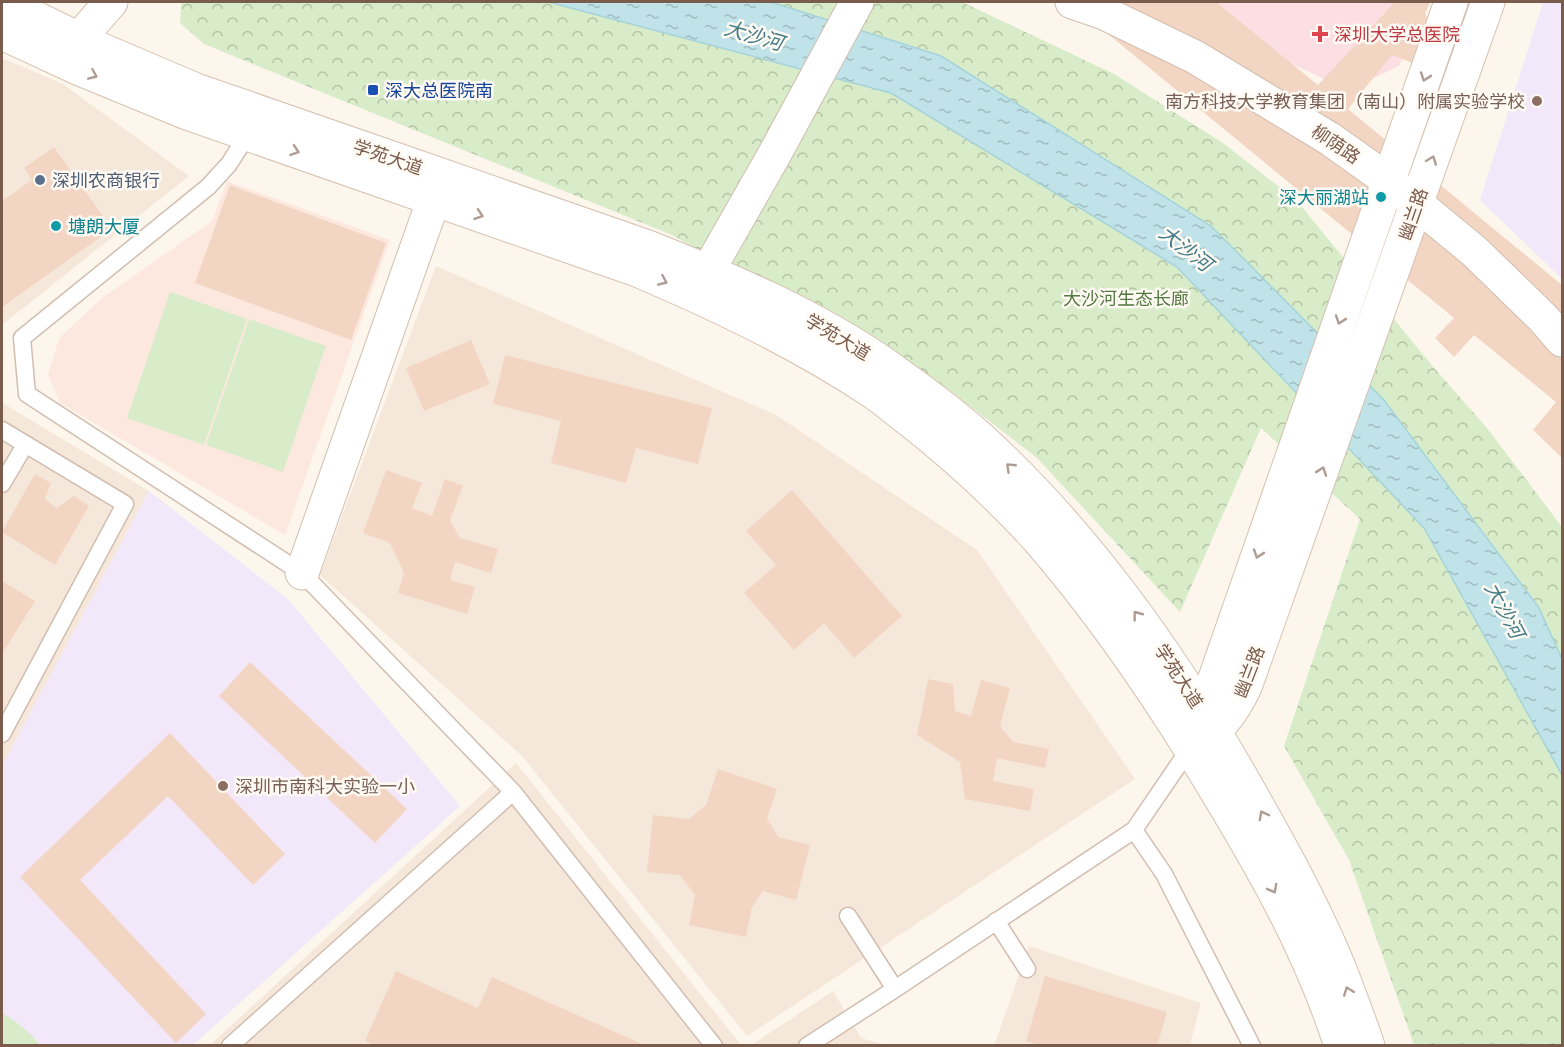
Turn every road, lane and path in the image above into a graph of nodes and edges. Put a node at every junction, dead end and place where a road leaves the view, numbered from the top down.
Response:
1 (3, 2) edge
2 (111, 2) edge
3 (857, 2) edge
4 (1072, 2) edge
5 (1451, 2) edge
6 (1488, 2) edge
7 (2, 33) edge
8 (70, 50) junction
9 (248, 134) junction
10 (1389, 181) junction
11 (438, 187) junction
12 (1416, 203) junction
13 (708, 271) junction
14 (1563, 340) edge
15 (2, 430) edge
16 (26, 445) junction
17 (2, 483) edge
18 (302, 573) junction
19 (1202, 731) junction
20 (2, 734) edge
21 (513, 792) junction
22 (1134, 830) junction
23 (848, 916) dead end
24 (996, 921) junction
25 (1027, 969) dead end
26 (894, 989) junction
27 (230, 1046) edge
28 (714, 1046) edge
29 (807, 1046) edge
30 (1252, 1046) edge
31 (1341, 1046) edge
32 (1368, 1046) edge

1 - 8 main road, 学苑大道
2 - 8 main road
3 - 13 main road
4 - 10 main road, 柳荫路
5 -> 10 main road, 幽兰路
12 -> 6 main road, 幽兰路
7 - 8 main road, 学苑大道
8 -> 9 main road, 学苑大道
8 - 11 main road, 学苑大道
9 -> 11 main road, 学苑大道
9 - 18 lane
10 - 12 main road, 柳荫路
10 -> 19 main road, 幽兰路
11 - 13 main road, 学苑大道
11 - 18 main road
11 -> 19 main road, 学苑大道
12 - 14 main road, 柳荫路
19 -> 12 main road, 幽兰路
19 -> 13 main road, 学苑大道
15 - 16 lane
16 - 17 lane
16 - 20 lane
18 - 21 lane
19 - 22 lane
19 -> 31 main road, 学苑大道
32 -> 19 main road, 学苑大道
21 - 27 lane
21 - 28 lane
22 - 24 lane
22 - 30 lane
23 - 26 lane
24 - 25 lane
24 - 26 lane
26 - 29 lane

